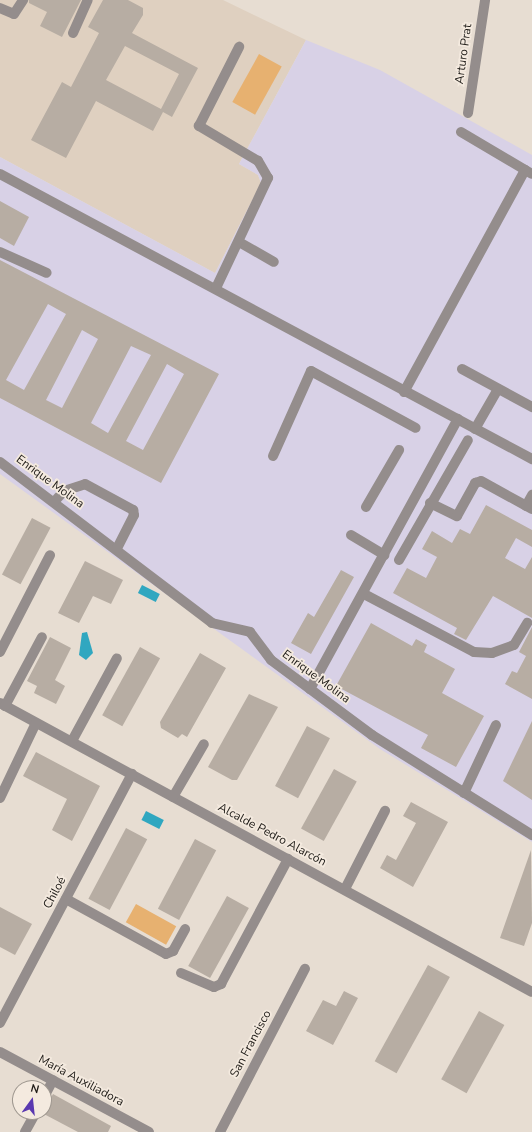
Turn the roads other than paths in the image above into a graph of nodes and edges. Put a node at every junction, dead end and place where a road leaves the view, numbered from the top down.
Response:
1 (23, 0) edge
2 (88, 0) edge
3 (485, 0) edge
4 (0, 8) edge
5 (73, 33) dead end
6 (239, 47) dead end
7 (468, 113) dead end
8 (461, 132) dead end
9 (529, 172) edge
10 (0, 174) edge
11 (239, 242) junction
12 (0, 252) edge
13 (274, 262) dead end
14 (47, 273) dead end
15 (216, 288) junction
16 (462, 369) dead end
17 (498, 389) junction
18 (404, 392) junction
19 (532, 407) edge
20 (458, 419) junction
21 (416, 428) dead end
22 (476, 429) junction
23 (468, 440) dead end
24 (399, 450) dead end
25 (273, 456) dead end
26 (532, 459) edge
27 (0, 462) edge
28 (532, 495) edge
29 (54, 502) junction
30 (430, 503) junction
31 (366, 507) dead end
32 (529, 508) edge
33 (351, 535) dead end
34 (117, 548) junction
35 (50, 555) dead end
36 (384, 555) junction
37 (399, 560) dead end
38 (364, 594) junction
39 (527, 623) dead end
40 (42, 638) dead end
41 (0, 652) edge
42 (117, 658) dead end
43 (310, 689) junction
44 (2, 705) edge
45 (36, 723) junction
46 (496, 725) dead end
47 (72, 741) junction
48 (204, 744) dead end
49 (132, 774) junction
50 (464, 793) junction
51 (173, 797) junction
52 (0, 798) edge
53 (385, 811) dead end
54 (532, 836) edge
55 (288, 859) junction
56 (345, 889) junction
57 (66, 899) junction
58 (185, 929) dead end
59 (305, 969) dead end
60 (181, 973) dead end
61 (532, 992) edge
62 (0, 1023) edge
63 (0, 1052) edge
64 (53, 1080) joint
65 (32, 1120) edge
66 (25, 1132) edge
67 (149, 1132) edge
68 (220, 1132) edge

1 - 4 street
2 - 5 street
3 - 7 street, Arturo Prat
6 - 11 street
8 - 9 street
9 - 18 street
10 - 15 street
11 - 13 street
11 - 15 street
12 - 14 street
15 - 18 street
16 - 17 street
17 - 19 street
17 - 22 street
18 - 20 street
20 - 22 street
20 - 36 street
21 - 25 street
22 - 26 street
23 - 30 street
24 - 31 street
27 - 29 street, Enrique Molina
28 - 32 street
29 - 34 street, Enrique Molina
29 - 34 street
30 - 32 street
30 - 37 street
33 - 36 street
34 - 43 street, Enrique Molina
35 - 41 street
36 - 38 street
38 - 39 street
38 - 43 street
40 - 44 street
42 - 47 street
43 - 50 street, Enrique Molina
44 - 45 street, Alcalde Pedro Alarcón
45 - 47 street, Alcalde Pedro Alarcón
45 - 52 street
46 - 50 street
47 - 49 street, Alcalde Pedro Alarcón
48 - 51 street
49 - 51 street, Alcalde Pedro Alarcón
49 - 57 street, Chiloé
50 - 54 street, Enrique Molina
51 - 55 street, Alcalde Pedro Alarcón
53 - 56 street
55 - 56 street, Alcalde Pedro Alarcón
55 - 60 street
56 - 61 street, Alcalde Pedro Alarcón
57 - 58 street
57 - 62 street, Chiloé
59 - 68 street, San Francisco
63 - 64 street, María Auxiliadora
64 - 67 street, María Auxiliadora
65 - 66 street

